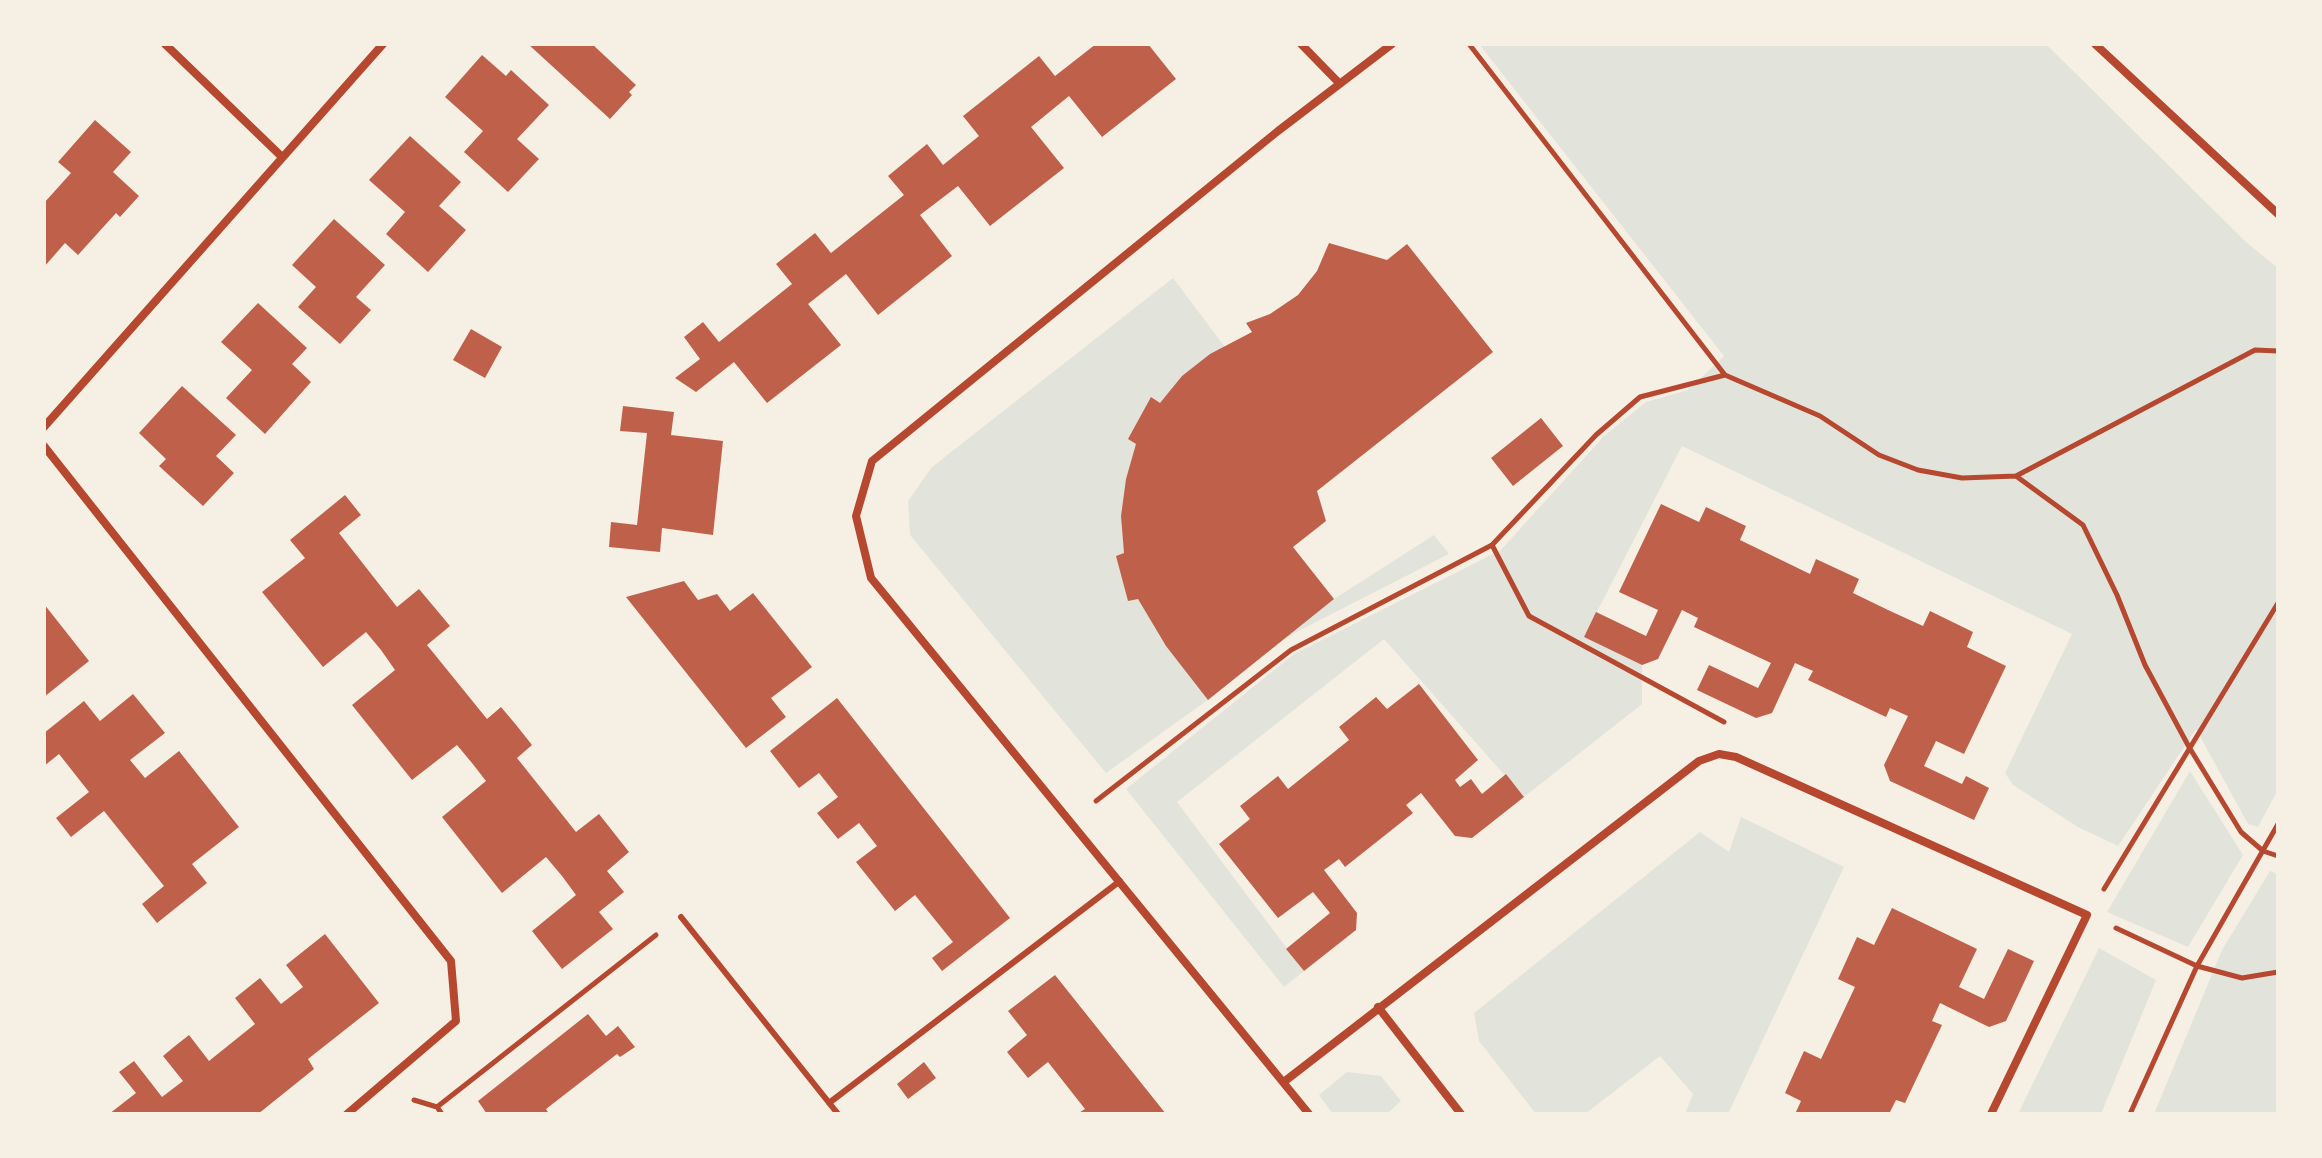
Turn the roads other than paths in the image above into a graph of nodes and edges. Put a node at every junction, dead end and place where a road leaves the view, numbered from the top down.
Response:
1 (165, 44) edge
2 (383, 44) edge
3 (1301, 44) edge
4 (1392, 44) edge
5 (2095, 44) edge
6 (1340, 84) junction
7 (281, 156) junction
8 (2278, 214) edge
9 (44, 427) edge
10 (44, 446) edge
11 (1120, 881) junction
12 (681, 917) road end
13 (1378, 1007) junction
14 (1285, 1081) junction
15 (829, 1103) junction
16 (347, 1114) edge
17 (838, 1114) edge
18 (1309, 1114) edge
19 (1461, 1114) edge
20 (1991, 1114) edge

1 - 7 street
2 - 7 street
3 - 6 street
4 - 6 street
5 - 8 street
6 - 11 street
7 - 9 street
10 - 16 street
11 - 14 street
11 - 15 lane
12 - 15 lane
13 - 14 street
13 - 19 street
13 - 20 street
14 - 18 street
15 - 17 lane

